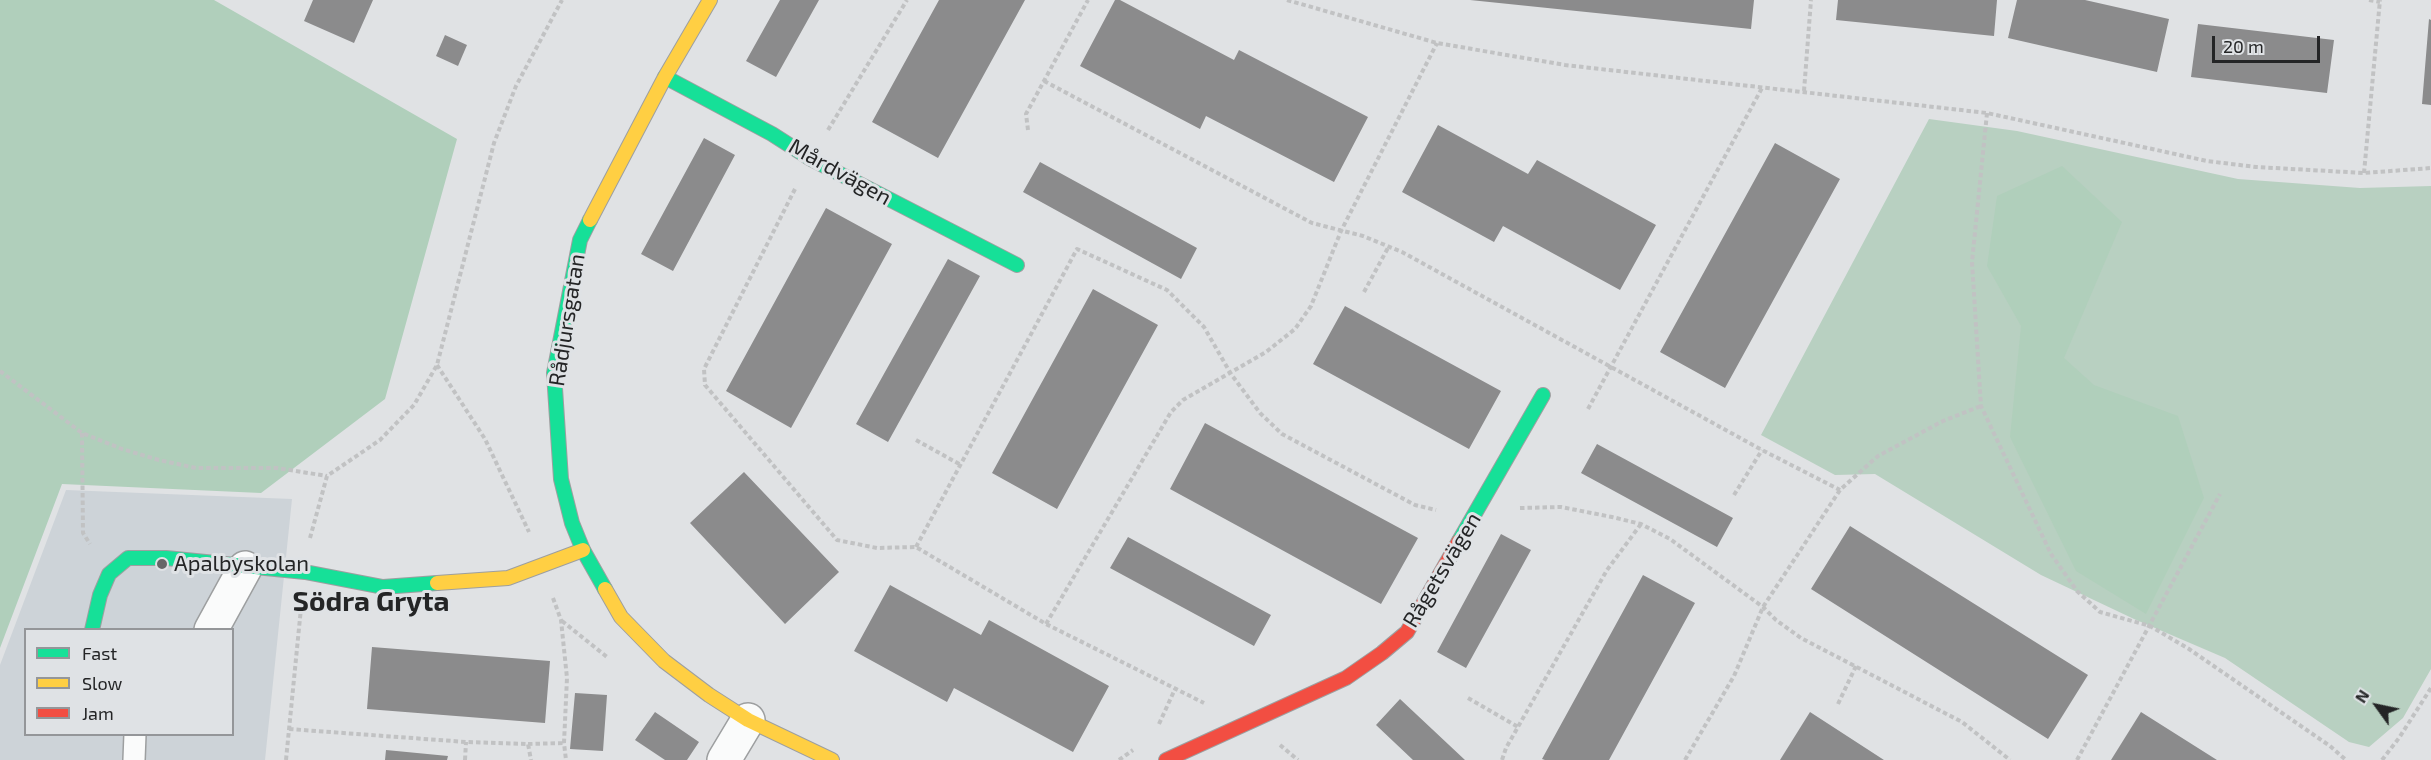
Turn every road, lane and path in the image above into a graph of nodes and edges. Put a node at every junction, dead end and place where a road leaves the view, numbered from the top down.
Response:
1 (562, 0) edge
2 (710, 0) edge
3 (907, 0) edge
4 (1088, 0) edge
5 (1287, 0) edge
6 (1811, 0) edge
7 (2369, 0) edge
8 (2380, 1) edge
9 (1437, 44) junction
10 (665, 77) junction
11 (1044, 81) junction
12 (1762, 88) junction
13 (1804, 91) junction
14 (1987, 113) junction
15 (1028, 130) dead end
16 (811, 159) junction
17 (2431, 168) edge
18 (2364, 173) junction
19 (1341, 231) junction
20 (1389, 246) junction
21 (1017, 265) dead end
22 (1364, 292) dead end
23 (437, 365) junction
24 (1610, 366) junction
25 (0, 371) edge
26 (1231, 374) junction
27 (1543, 395) dead end
28 (1981, 406) junction
29 (1588, 409) dead end
30 (82, 433) junction
31 (916, 440) dead end
32 (1762, 450) junction
33 (961, 465) junction
34 (1840, 490) junction
35 (2220, 494) dead end
36 (1734, 495) dead end
37 (1481, 504) junction
38 (1472, 519) junction
39 (1641, 524) junction
40 (916, 547) junction
41 (583, 550) junction
42 (540, 566) junction
43 (245, 568) junction
44 (109, 574) junction
45 (1763, 607) junction
46 (1046, 624) junction
47 (2150, 626) junction
48 (93, 628) edge
49 (213, 628) edge
50 (1856, 666) junction
51 (2431, 688) edge
52 (1175, 689) dead end
53 (1468, 698) dead end
54 (1838, 704) dead end
55 (748, 720) junction
56 (1518, 727) junction
57 (135, 736) edge
58 (466, 742) junction
59 (564, 743) junction
60 (528, 744) junction
61 (134, 760) edge
62 (286, 760) edge
63 (465, 760) edge
64 (531, 760) edge
65 (566, 760) edge
66 (724, 760) edge
67 (832, 760) edge
68 (1166, 760) edge
69 (1502, 760) edge
70 (1685, 760) edge
71 (2010, 760) edge
72 (2077, 760) edge
73 (2346, 760) edge
74 (2382, 760) edge

1 - 23 path
2 - 10 street, Rådjursgatan
3 - 16 path
4 - 11 path
5 - 9 path
6 - 13 path
7 - 8 path
8 - 18 path
9 - 12 path
9 - 19 path
10 - 16 street, Mårdvägen
10 - 41 street, Rådjursgatan
11 - 15 path
11 - 19 path
12 - 13 path
12 - 24 path
13 - 14 path
14 - 18 path
14 - 28 path
16 - 21 street, Mårdvägen
16 - 40 path
17 - 18 path
19 - 20 path
19 - 26 path
20 - 22 path
20 - 24 path
23 - 30 path
23 - 42 path
24 - 29 path
24 - 32 path
25 - 30 path
26 - 33 path
26 - 38 path
26 - 46 path
27 - 37 street, Rågetsvägen
28 - 34 path
28 - 47 path
30 - 44 path
31 - 33 path
32 - 34 path
32 - 36 path
33 - 40 path
34 - 45 path
35 - 47 path
37 - 38 street, Rågetsvägen
37 - 39 path
38 - 68 street, Rågetsvägen
39 - 45 path
39 - 56 path
40 - 46 path
41 - 42 street
41 - 55 street, Rådjursgatan
42 - 43 street
42 - 59 path
43 - 44 street
43 - 49 street
44 - 48 street
45 - 50 path
45 - 70 path
46 - 52 path
47 - 72 path
47 - 73 path
50 - 54 path
50 - 71 path
51 - 74 path
53 - 56 path
55 - 66 street
55 - 67 street, Rådjursgatan
56 - 69 path
57 - 61 lane
58 - 60 path
58 - 62 path
58 - 63 path
59 - 60 path
59 - 65 path
60 - 64 path

